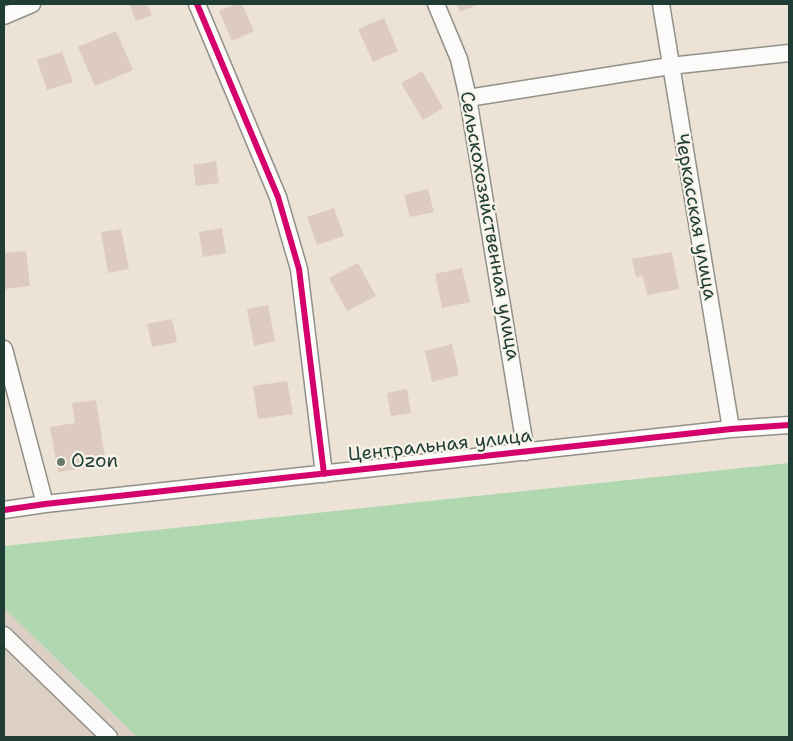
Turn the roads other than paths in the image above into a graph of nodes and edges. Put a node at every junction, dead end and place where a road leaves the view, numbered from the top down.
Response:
1 (32, 4) edge
2 (198, 4) edge
3 (436, 4) edge
4 (661, 4) edge
5 (4, 16) edge
6 (789, 53) edge
7 (670, 66) junction
8 (468, 98) junction
9 (4, 349) edge
10 (789, 425) edge
11 (731, 429) junction
12 (526, 452) junction
13 (324, 474) junction
14 (45, 504) junction
15 (4, 510) edge
16 (4, 635) edge
17 (108, 737) edge

1 - 5 street
2 - 13 street
3 - 8 street, Сельскохозяйственная улица
4 - 7 street, Черкасская улица
6 - 7 street
7 - 8 street
7 - 11 street, Черкасская улица
8 - 12 street, Сельскохозяйственная улица
9 - 14 street
10 - 11 street, Центральная улица
11 - 12 street, Центральная улица
12 - 13 street, Центральная улица
13 - 14 street, Центральная улица
14 - 15 street, Центральная улица
16 - 17 street

